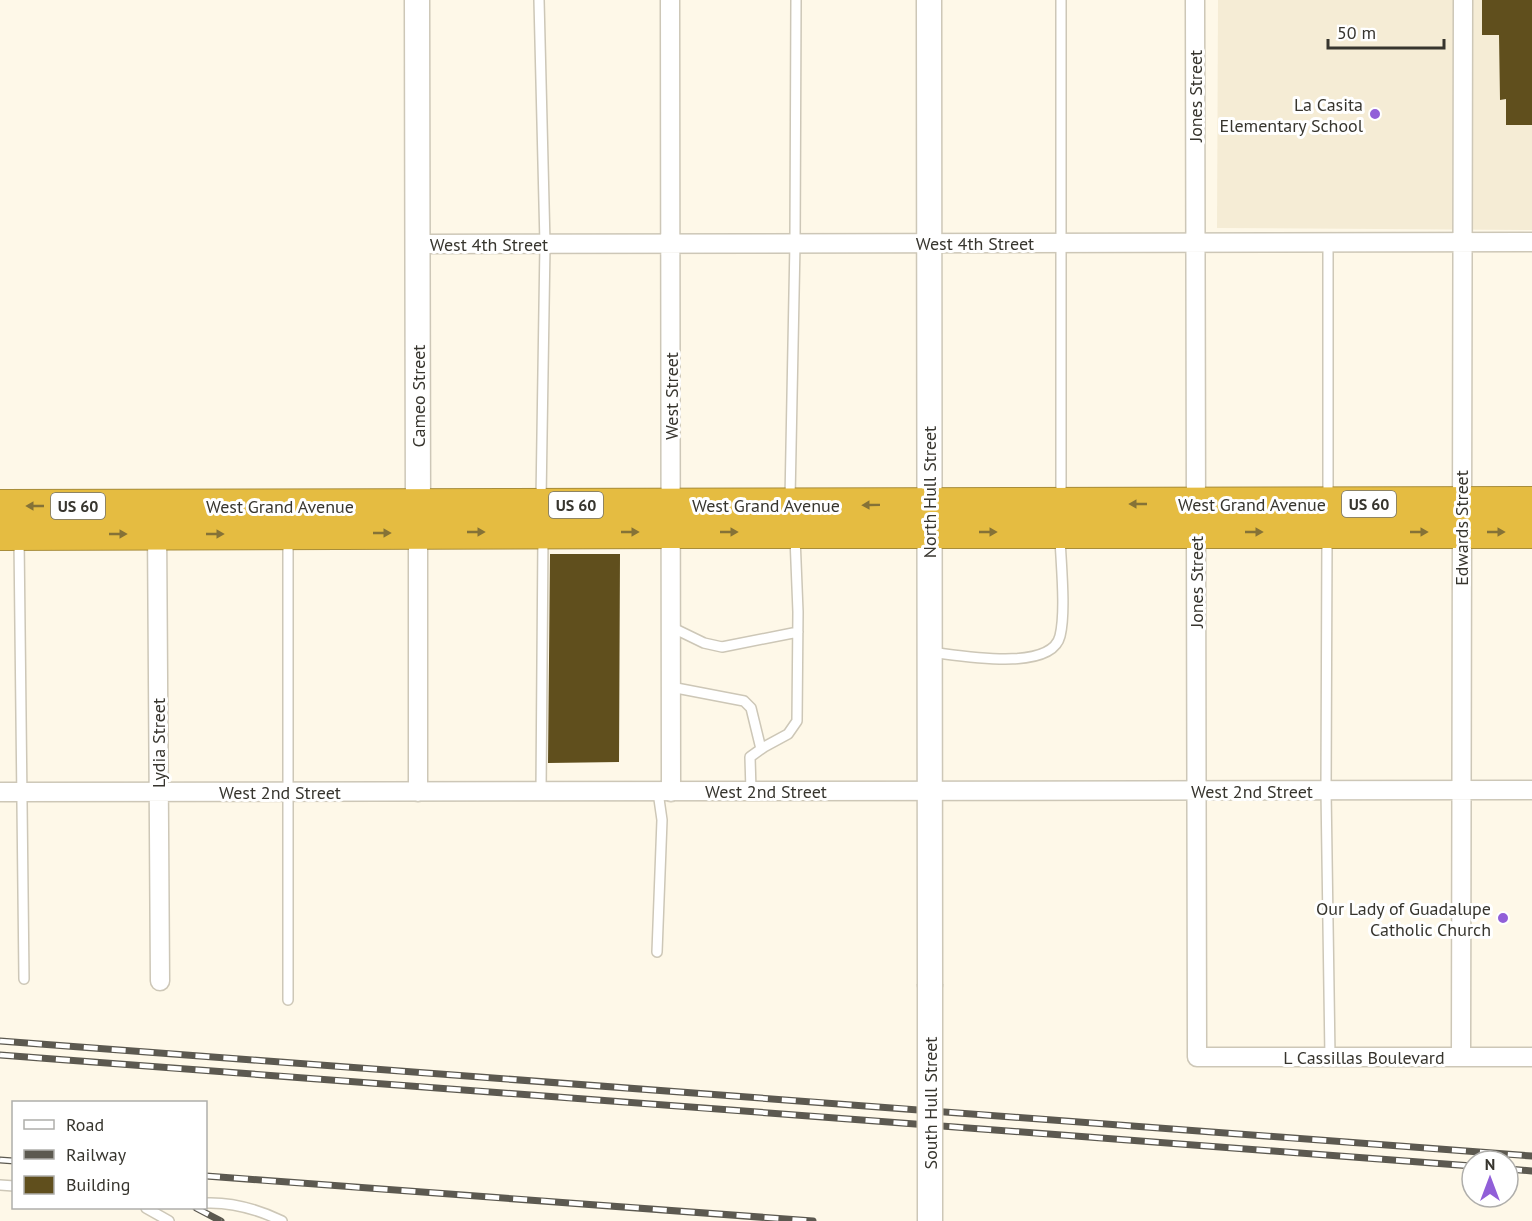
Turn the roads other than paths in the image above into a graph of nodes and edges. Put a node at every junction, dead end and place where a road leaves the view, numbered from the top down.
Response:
1 (417, 0) edge
2 (539, 0) edge
3 (670, 0) edge
4 (796, 0) edge
5 (929, 0) edge
6 (1061, 0) edge
7 (1195, 0) edge
8 (1462, 0) edge
9 (1462, 242) junction
10 (1532, 242) edge
11 (795, 243) junction
12 (929, 243) junction
13 (1062, 243) junction
14 (1196, 243) junction
15 (1328, 243) junction
16 (417, 244) junction
17 (545, 244) junction
18 (670, 244) junction
19 (1532, 503) edge
20 (0, 506) edge
21 (930, 518) junction
22 (1060, 518) junction
23 (1196, 518) junction
24 (1327, 518) junction
25 (1461, 518) junction
26 (418, 519) junction
27 (542, 519) junction
28 (671, 519) junction
29 (793, 519) junction
30 (157, 520) junction
31 (1532, 532) edge
32 (288, 533) junction
33 (10, 534) edge
34 (671, 627) junction
35 (798, 632) junction
36 (930, 652) junction
37 (671, 687) junction
38 (761, 749) junction
39 (1326, 790) junction
40 (1461, 790) junction
41 (1532, 790) edge
42 (751, 791) junction
43 (930, 791) junction
44 (1196, 791) junction
45 (0, 792) edge
46 (23, 792) junction
47 (158, 792) junction
48 (288, 792) junction
49 (418, 792) junction
50 (542, 792) junction
51 (665, 792) junction
52 (657, 952) dead end
53 (24, 980) dead end
54 (160, 981) dead end
55 (930, 984) joint
56 (288, 1000) dead end
57 (1197, 1057) joint
58 (1330, 1057) junction
59 (1461, 1057) junction
60 (1532, 1057) edge
61 (207, 1203) edge
62 (148, 1209) edge
63 (170, 1221) edge
64 (282, 1221) edge
65 (930, 1221) edge

1 - 16 main road, Cameo Street
2 - 17 lane
3 - 18 street, West Street
4 - 11 lane
5 - 12 main road, North Hull Street
6 - 13 lane
7 - 14 street, Jones Street
8 - 9 street, Edwards Street
9 - 10 street, West 4th Street
9 - 15 street, West 4th Street
9 - 25 street, Edwards Street
11 - 12 street, West 4th Street
11 - 18 street, West 4th Street
11 - 29 lane
12 - 13 street, West 4th Street
12 - 21 main road, North Hull Street
13 - 14 street, West 4th Street
13 - 22 lane
14 - 15 street, West 4th Street
14 - 23 street, Jones Street
15 - 24 lane
16 - 17 street, West 4th Street
16 - 26 main road, Cameo Street
17 - 18 street, West 4th Street
17 - 27 lane
18 - 28 street, West Street
19 - 25 highway, West Grand Avenue / US 60
30 -> 20 highway, West Grand Avenue / US 60
21 - 22 highway, West Grand Avenue / US 60
21 - 29 highway, West Grand Avenue / US 60
21 - 36 main road, North Hull Street
22 - 23 highway, West Grand Avenue / US 60
22 - 36 lane
23 - 24 highway, West Grand Avenue / US 60
23 - 44 street, Jones Street
24 - 25 highway, West Grand Avenue / US 60
24 - 39 lane
25 -> 31 highway, West Grand Avenue / US 60
25 - 40 street, Edwards Street
26 - 27 highway, West Grand Avenue / US 60
26 - 30 highway, West Grand Avenue / US 60
32 -> 26 highway, West Grand Avenue / US 60
26 - 49 street, Cameo Street
27 - 28 highway, West Grand Avenue / US 60
27 - 50 lane
28 - 29 highway, West Grand Avenue / US 60
28 - 34 street, West Street
29 - 35 lane
30 -> 32 highway, West Grand Avenue / US 60
33 -> 30 highway, West Grand Avenue / US 60
30 - 47 street, Lydia Street
32 - 48 lane
33 - 46 lane
34 - 35 lane
34 - 37 street, West Street
35 - 38 lane
36 - 43 main road, North Hull Street
37 - 38 lane
37 - 51 street, West Street
38 - 42 lane
39 - 40 street, West 2nd Street
39 - 44 street, West 2nd Street
39 - 58 lane
40 - 41 street, West 2nd Street
40 - 59 street, Edwards Street
42 - 43 street, West 2nd Street
42 - 51 street, West 2nd Street
43 - 44 street, West 2nd Street
43 - 55 main road, North Hull Street
44 - 57 street, Jones Street
45 - 46 street, West 2nd Street
46 - 47 street, West 2nd Street
46 - 53 lane
47 - 48 street, West 2nd Street
47 - 54 street, Lydia Street
48 - 49 street, West 2nd Street
48 - 56 lane
49 - 50 street, West 2nd Street
50 - 51 street, West 2nd Street
51 - 52 lane
55 - 65 main road, South Hull Street, bridge
57 - 58 street, L Cassillas Boulevard
58 - 59 street, L Cassillas Boulevard
59 - 60 street, L Cassillas Boulevard
61 - 64 lane
62 - 63 lane

